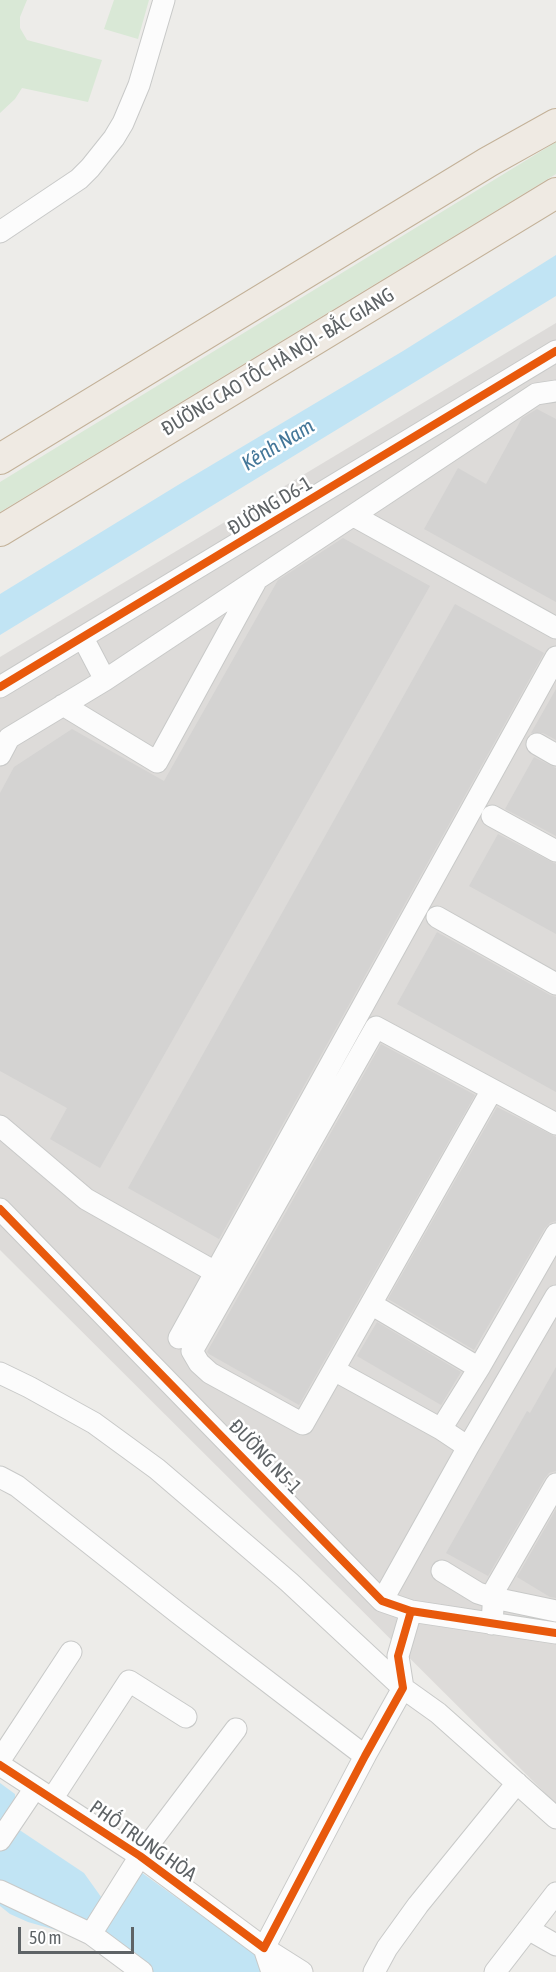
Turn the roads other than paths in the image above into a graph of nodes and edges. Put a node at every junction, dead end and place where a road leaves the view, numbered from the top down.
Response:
1 (164, 0) edge
2 (556, 123) edge
3 (556, 193) edge
4 (0, 232) edge
5 (556, 351) edge
6 (556, 391) edge
7 (0, 459) edge
8 (354, 516) junction
9 (0, 531) edge
10 (257, 580) junction
11 (556, 628) edge
12 (83, 638) junction
13 (556, 657) edge
14 (105, 680) junction
15 (0, 687) edge
16 (63, 705) junction
17 (537, 744) dead end
18 (0, 755) edge
19 (556, 755) edge
20 (492, 816) dead end
21 (556, 851) edge
22 (437, 917) dead end
23 (556, 984) edge
24 (492, 1090) junction
25 (556, 1124) edge
26 (0, 1126) edge
27 (0, 1209) edge
28 (556, 1234) edge
29 (215, 1272) junction
30 (556, 1296) edge
31 (371, 1304) junction
32 (179, 1338) dead end
33 (479, 1368) junction
34 (334, 1370) junction
35 (0, 1373) edge
36 (441, 1429) junction
37 (468, 1447) junction
38 (0, 1477) edge
39 (556, 1484) edge
40 (441, 1571) dead end
41 (494, 1598) junction
42 (382, 1601) junction
43 (411, 1611) junction
44 (556, 1611) edge
45 (492, 1624) junction
46 (556, 1633) edge
47 (71, 1652) dead end
48 (403, 1688) junction
49 (186, 1717) dead end
50 (236, 1729) dead end
51 (365, 1756) junction
52 (0, 1760) edge
53 (0, 1766) edge
54 (517, 1783) junction
55 (43, 1793) junction
56 (556, 1818) edge
57 (0, 1840) edge
58 (140, 1856) junction
59 (0, 1891) edge
60 (556, 1893) edge
61 (95, 1928) junction
62 (528, 1929) junction
63 (556, 1945) edge
64 (264, 1948) junction
65 (142, 1972) edge
66 (272, 1972) edge
67 (302, 1972) edge
68 (374, 1972) edge
69 (495, 1972) edge

1 - 4 street
2 - 7 highway
3 - 9 highway, ĐƯỜNG CAO TỐC HÀ NỘI - BẮC GIANG
5 - 12 street, ĐƯỜNG D6-1
6 - 8 street
8 - 10 street
8 - 11 street
10 - 14 street
10 - 16 street
12 - 14 street
12 - 15 street, ĐƯỜNG D6-1
13 - 29 street
14 - 16 street
16 - 18 street
17 - 19 street
20 - 21 street
22 - 23 street
24 - 25 street
24 - 31 street
24 - 34 street
26 - 29 street
27 - 42 street, ĐƯỜNG N5-1
28 - 33 street
29 - 32 street
30 - 37 street
31 - 33 street
31 - 34 street
33 - 36 street
34 - 36 street
35 - 48 street
36 - 37 street
37 - 42 street
38 - 51 street
39 - 41 street
40 - 41 street
41 - 44 street
41 - 45 street
42 - 43 street, ĐƯỜNG N5-1
43 - 45 street, ĐƯỜNG N5-1
43 - 48 street
45 - 46 street, ĐƯỜNG N5-1
47 - 52 street
48 - 51 street
48 - 54 street
49 - 55 street
50 - 58 street
51 - 64 street
53 - 55 street, PHỐ TRUNG HÒA
54 - 56 street
54 - 68 street
55 - 57 street
55 - 58 street, PHỐ TRUNG HÒA
58 - 61 street
58 - 64 street, PHỐ TRUNG HÒA
59 - 61 street
60 - 62 street
61 - 65 street
62 - 63 street
62 - 69 street
64 - 66 street
64 - 67 street, PHỐ TRUNG HÒA

